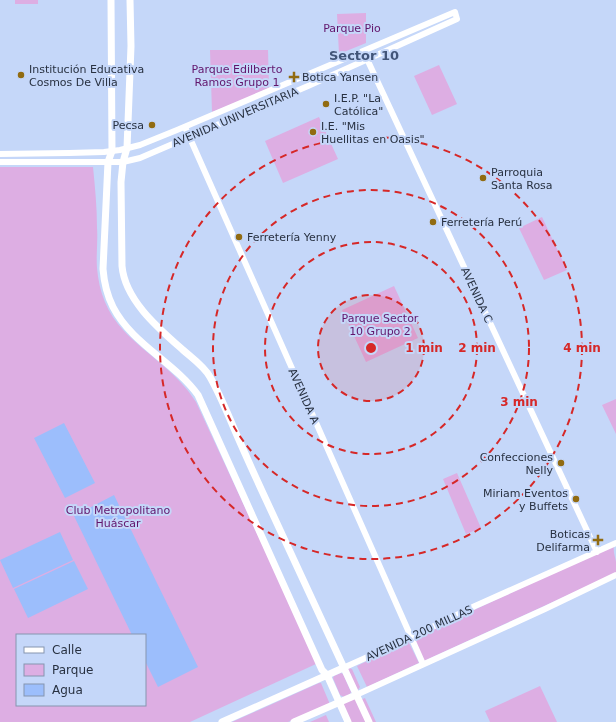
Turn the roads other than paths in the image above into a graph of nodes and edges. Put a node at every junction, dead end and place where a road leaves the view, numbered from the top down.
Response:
1 (111, 0) edge
2 (130, 0) edge
3 (366, 59) junction
4 (185, 127) junction
5 (189, 137) junction
6 (128, 148) junction
7 (112, 151) junction
8 (0, 154) edge
9 (0, 162) edge
10 (108, 162) junction
11 (123, 162) junction
12 (616, 543) edge
13 (597, 552) junction
14 (616, 575) edge
15 (412, 637) junction
16 (423, 664) junction
17 (344, 668) junction
18 (324, 674) junction
19 (356, 695) junction
20 (339, 702) junction
21 (222, 722) edge
22 (294, 722) edge
23 (348, 722) edge
24 (369, 722) edge

1 - 7 main road
2 - 6 main road
3 - 4 street, AVENIDA UNIVERSITARIA
3 - 5 street, AVENIDA UNIVERSITARIA
3 - 13 street, AVENIDA C
4 - 5 street, AVENIDA A
4 - 6 street, AVENIDA UNIVERSITARIA
5 - 11 street, AVENIDA UNIVERSITARIA
5 - 15 street, AVENIDA A
6 - 7 street, AVENIDA UNIVERSITARIA
6 - 11 main road
7 - 8 street, AVENIDA UNIVERSITARIA
7 - 10 main road
9 - 10 street, AVENIDA UNIVERSITARIA
10 - 11 street, AVENIDA UNIVERSITARIA
10 - 18 main road
11 - 17 main road
12 - 13 street, AVENIDA 200 MILLAS
13 - 15 street, AVENIDA 200 MILLAS
14 - 16 street
15 - 16 street, AVENIDA A
15 - 17 street, AVENIDA 200 MILLAS
16 - 19 street
17 - 18 main road, AVENIDA 200 MILLAS
17 - 19 main road
18 - 20 main road
18 - 21 main road, AVENIDA 200 MILLAS
19 - 20 main road
19 - 24 main road
20 - 22 main road
20 - 23 main road

